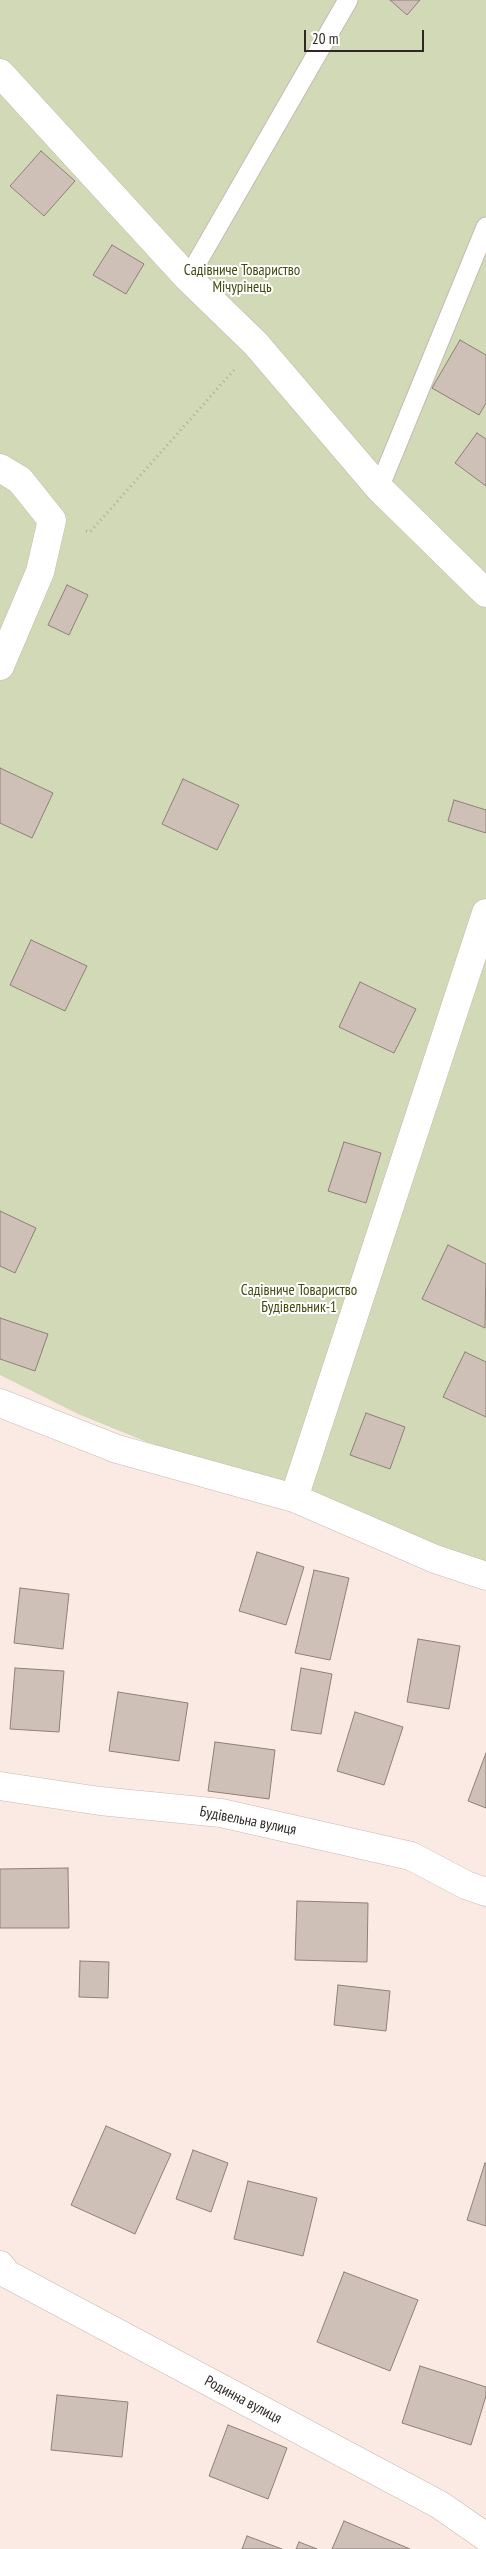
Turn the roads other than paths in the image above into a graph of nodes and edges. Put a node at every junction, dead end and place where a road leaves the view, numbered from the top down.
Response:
1 (348, 0) edge
2 (0, 73) edge
3 (486, 228) edge
4 (188, 278) junction
5 (0, 468) edge
6 (379, 488) junction
7 (486, 593) edge
8 (0, 666) edge
9 (486, 913) edge
10 (0, 1403) edge
11 (294, 1498) junction
12 (486, 1576) edge
13 (0, 1786) edge
14 (486, 1892) edge
15 (0, 2265) edge
16 (486, 2537) edge

1 - 4 lane
2 - 4 street
3 - 6 lane
4 - 6 street
5 - 8 street
6 - 7 street
9 - 11 street
10 - 11 street
11 - 12 street
13 - 14 street, Будівельна вулиця
15 - 16 street, Родинна вулиця

